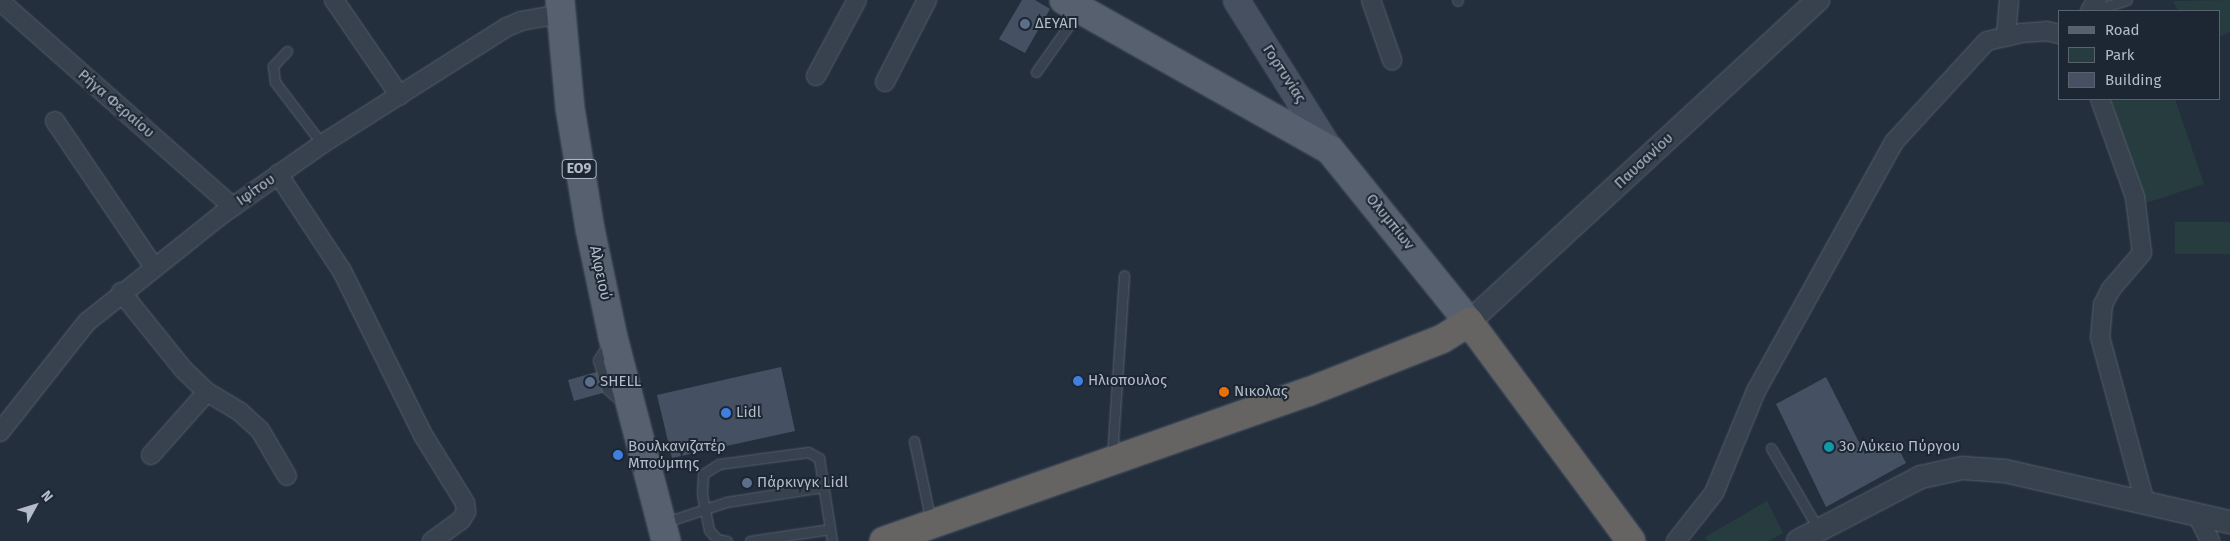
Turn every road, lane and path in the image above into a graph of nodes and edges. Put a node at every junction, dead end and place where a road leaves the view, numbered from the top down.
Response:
1 (334, 0) edge
2 (857, 0) edge
3 (927, 0) edge
4 (1236, 0) edge
5 (1371, 0) edge
6 (1818, 0) edge
7 (2008, 0) edge
8 (2127, 0) edge
9 (0, 1) edge
10 (1077, 3) edge
11 (2091, 4) edge
12 (561, 7) edge
13 (2058, 34) edge
14 (2006, 35) junction
15 (287, 51) dead end
16 (1392, 60) dead end
17 (1036, 72) dead end
18 (816, 76) dead end
19 (885, 82) dead end
20 (400, 96) junction
21 (2100, 100) edge
22 (55, 120) dead end
23 (322, 144) junction
24 (1330, 150) junction
25 (278, 174) junction
26 (233, 207) junction
27 (154, 268) junction
28 (1124, 276) dead end
29 (121, 292) junction
30 (1470, 322) junction
31 (207, 392) junction
32 (0, 432) edge
33 (914, 441) dead end
34 (1771, 448) dead end
35 (152, 455) dead end
36 (1112, 462) junction
37 (288, 476) dead end
38 (824, 487) junction
39 (2145, 503) junction
40 (704, 508) junction
41 (2196, 513) junction
42 (2230, 522) edge
43 (931, 525) junction
44 (830, 529) junction
45 (1819, 530) junction
46 (663, 532) edge
47 (432, 541) edge
48 (727, 541) edge
49 (750, 541) edge
50 (832, 541) edge
51 (884, 541) edge
52 (1631, 541) edge
53 (1676, 541) edge
54 (1798, 541) edge
55 (2210, 541) edge

1 - 20 street
2 - 18 street
3 - 19 street
4 - 24 main road, Γορτυνίας
5 - 16 street
6 - 30 street, Παυσανίου
7 - 14 street
8 - 11 lane
9 - 26 street, Ρήγα Φεραίου
10 - 17 lane
10 - 24 main road, Ολυμπίων
12 - 20 street, Ιφίτου
12 - 46 main road, Αλφειού / ΕΟ9
13 - 14 street
14 - 53 street
15 - 23 lane
20 - 23 street, Ιφίτου
21 - 39 street
22 - 27 street
23 - 25 street, Ιφίτου
24 - 30 main road, Ολυμπίων
25 - 26 street, Ιφίτου
25 - 47 street
26 - 27 street, Ιφίτου
27 - 29 street, Ιφίτου
28 - 36 lane
29 - 31 street
29 - 32 street, Ιφίτου
30 - 36 highway
30 - 52 highway, Ολυμπίων
31 - 35 street
31 - 37 street
33 - 43 lane
34 - 45 lane
36 - 43 highway
38 - 40 lane
38 - 40 lane
38 - 44 lane
39 - 41 street
39 - 45 street
40 - 46 lane
40 - 48 lane
41 - 42 street
41 - 55 street
43 - 51 highway
44 - 49 lane
44 - 50 lane
45 - 54 street

